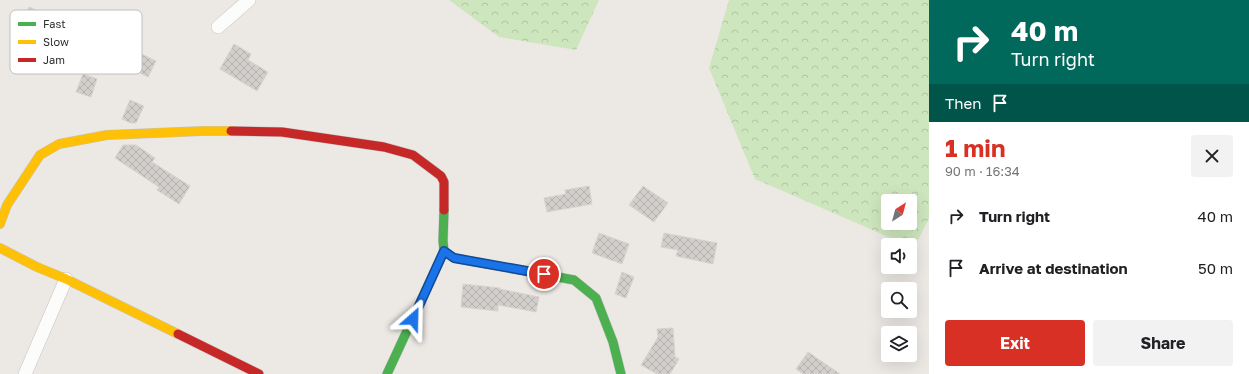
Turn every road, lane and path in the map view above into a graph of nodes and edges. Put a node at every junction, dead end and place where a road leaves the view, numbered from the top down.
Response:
1 (249, 0) edge
2 (218, 27) dead end
3 (0, 224) edge
4 (0, 248) edge
5 (444, 251) junction
6 (66, 279) junction
7 (25, 374) edge
8 (259, 374) edge
9 (387, 374) edge
10 (621, 374) edge

1 - 2 street
3 - 5 street
4 - 6 street
5 - 9 street
5 - 10 street
6 - 7 street
6 - 8 street

